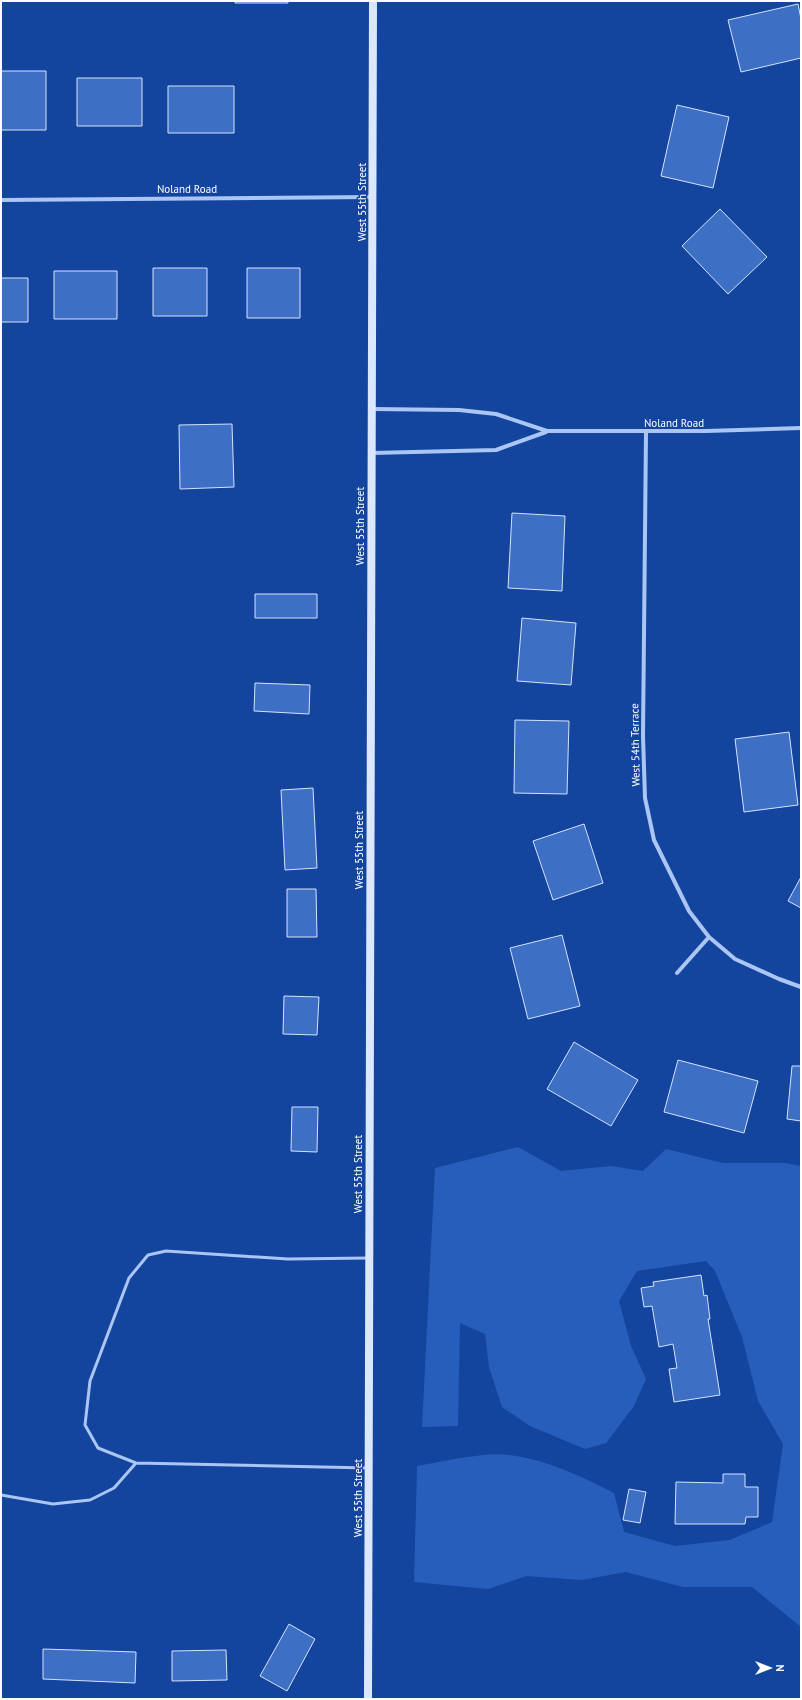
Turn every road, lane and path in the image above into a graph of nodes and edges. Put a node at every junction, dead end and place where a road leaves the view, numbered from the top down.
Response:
1 (373, 1) edge
2 (373, 197) junction
3 (1, 200) edge
4 (372, 409) junction
5 (801, 428) edge
6 (547, 431) junction
7 (646, 432) junction
8 (372, 453) junction
9 (709, 937) junction
10 (677, 973) dead end
11 (801, 987) edge
12 (369, 1258) junction
13 (136, 1463) junction
14 (369, 1468) junction
15 (1, 1495) edge
16 (368, 1699) edge

1 - 2 street, West 55th Street
2 - 3 street, Noland Road
2 - 4 street, West 55th Street
4 - 6 street, Noland Road
4 - 8 street, West 55th Street
5 - 7 street, Noland Road
6 - 7 street, Noland Road
6 - 8 street, Noland Road
7 - 9 street, West 54th Terrace
8 - 12 street, West 55th Street
9 - 10 street
9 - 11 street, West 54th Terrace
12 - 13 lane
12 - 14 street, West 55th Street
13 - 14 lane
13 - 15 lane
14 - 16 street, West 55th Street

